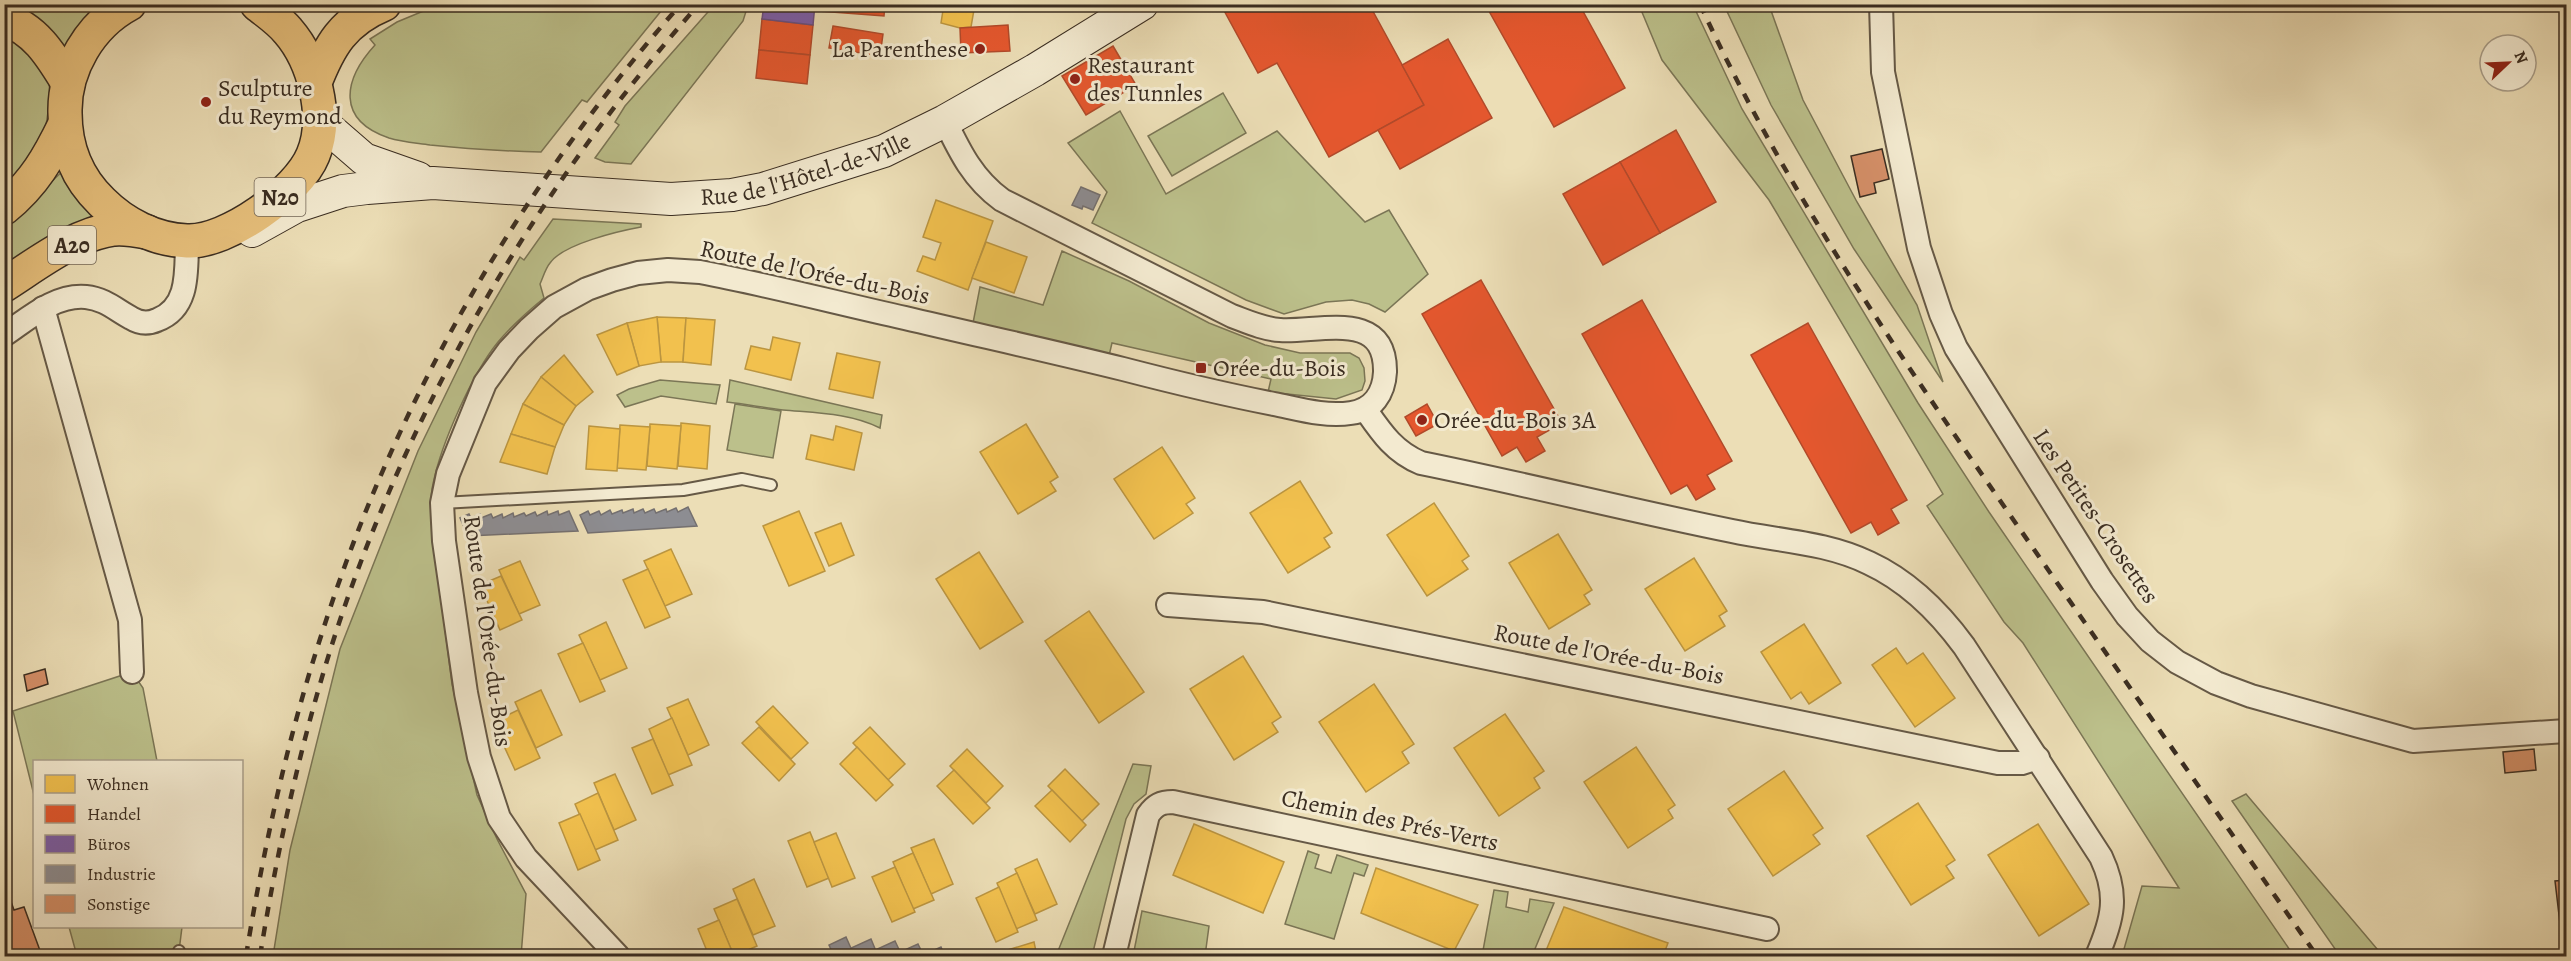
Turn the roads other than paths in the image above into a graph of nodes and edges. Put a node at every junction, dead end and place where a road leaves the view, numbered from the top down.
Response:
1 (129, 4) edge
2 (257, 4) edge
3 (384, 4) edge
4 (1142, 4) edge
5 (1881, 4) edge
6 (4, 19) edge
7 (68, 83) junction
8 (314, 85) junction
9 (319, 120) junction
10 (945, 121) junction
11 (65, 124) junction
12 (433, 183) junction
13 (4, 208) edge
14 (147, 232) junction
15 (195, 240) junction
16 (4, 285) edge
17 (43, 308) junction
18 (4, 335) edge
19 (1365, 409) junction
20 (771, 485) dead end
21 (442, 503) junction
22 (1168, 605) dead end
23 (132, 672) dead end
24 (2566, 732) edge
25 (2038, 758) junction
26 (1767, 929) dead end
27 (618, 957) edge
28 (1114, 957) edge
29 (2097, 957) edge

1 - 7 main road
2 - 8 main road, N20
3 - 8 main road, N20
4 - 10 main road, Rue de l'Hôtel-de-Ville
5 - 24 street, Les Petites-Crosettes
6 - 7 main road
7 - 11 main road
8 - 9 main road, N20
9 - 12 main road, Rue de l'Hôtel-de-Ville
9 - 15 main road, N20
10 - 12 main road, Rue de l'Hôtel-de-Ville
10 - 19 street
11 - 13 main road
11 - 14 main road
12 - 15 main road, Rue de l'Hôtel-de-Ville
14 - 15 main road
14 - 16 main road, A20
15 - 17 street
17 - 18 street
17 - 23 street
19 - 21 street, Route de l'Orée-du-Bois
19 - 25 street
20 - 21 lane
21 - 27 street, Route de l'Orée-du-Bois
22 - 25 street, Route de l'Orée-du-Bois
25 - 29 street
26 - 28 street, Chemin des Prés-Verts

